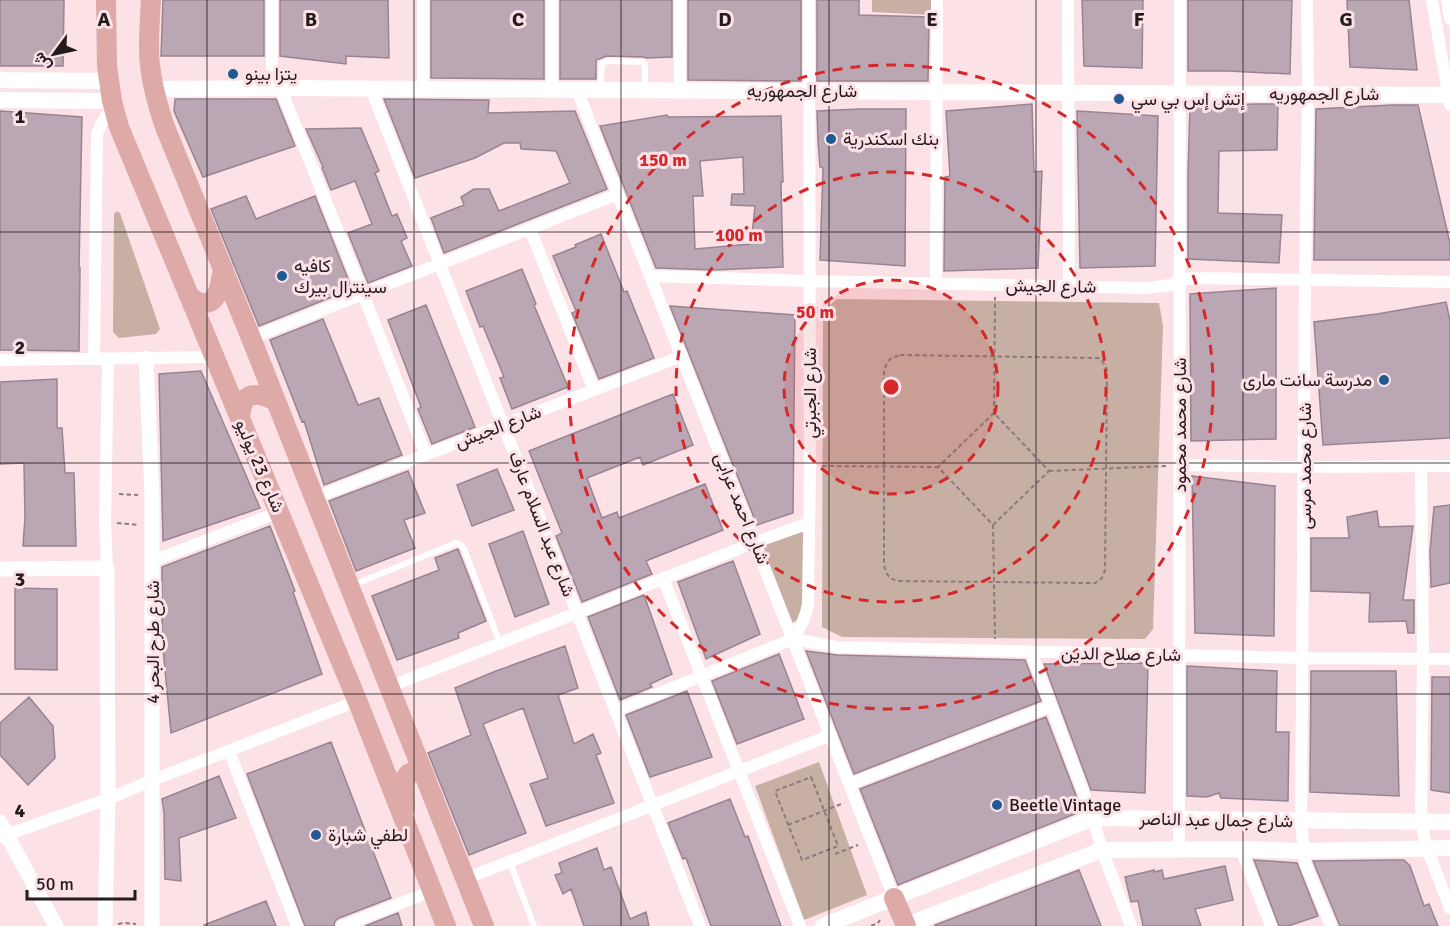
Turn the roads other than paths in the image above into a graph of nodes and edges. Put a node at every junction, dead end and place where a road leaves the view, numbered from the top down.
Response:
1 (106, 0) edge
2 (151, 0) edge
3 (272, 0) edge
4 (423, 0) edge
5 (552, 0) edge
6 (680, 0) edge
7 (809, 0) edge
8 (937, 0) edge
9 (1068, 0) edge
10 (1180, 0) edge
11 (1307, 0) edge
12 (1432, 0) edge
13 (1447, 0) edge
14 (1450, 19) edge
15 (0, 80) edge
16 (108, 81) junction
17 (280, 88) junction
18 (154, 89) junction
19 (371, 89) junction
20 (423, 89) junction
21 (552, 90) junction
22 (577, 90) junction
23 (600, 90) junction
24 (645, 91) junction
25 (680, 91) junction
26 (809, 92) junction
27 (937, 92) junction
28 (1068, 93) junction
29 (1180, 94) junction
30 (1308, 94) junction
31 (1449, 98) edge
32 (0, 100) edge
33 (112, 104) junction
34 (618, 194) junction
35 (530, 229) junction
36 (440, 264) junction
37 (223, 268) junction
38 (651, 276) junction
39 (1180, 280) junction
40 (809, 281) junction
41 (1305, 281) junction
42 (1450, 282) edge
43 (936, 284) junction
44 (1069, 286) junction
45 (188, 294) junction
46 (363, 294) junction
47 (251, 338) junction
48 (682, 356) junction
49 (214, 357) junction
50 (146, 358) junction
51 (94, 359) junction
52 (108, 359) junction
53 (0, 360) edge
54 (594, 390) junction
55 (276, 401) junction
56 (240, 420) junction
57 (503, 425) junction
58 (426, 455) junction
59 (1180, 465) junction
60 (1450, 466) edge
61 (1305, 467) junction
62 (1421, 467) junction
63 (315, 498) junction
64 (279, 512) junction
65 (809, 523) junction
66 (756, 542) junction
67 (153, 561) junction
68 (107, 568) junction
69 (0, 569) edge
70 (663, 578) junction
71 (350, 586) junction
72 (577, 613) junction
73 (793, 639) junction
74 (500, 643) junction
75 (1031, 652) junction
76 (1179, 655) junction
77 (1303, 658) junction
78 (1423, 658) junction
79 (1450, 658) edge
80 (702, 676) junction
81 (389, 687) junction
82 (357, 701) junction
83 (1051, 706) junction
84 (615, 711) junction
85 (831, 735) junction
86 (229, 751) junction
87 (739, 771) junction
88 (424, 775) junction
89 (153, 780) junction
90 (850, 784) junction
91 (108, 799) junction
92 (652, 806) junction
93 (1093, 818) junction
94 (1179, 820) junction
95 (1301, 821) junction
96 (1421, 822) junction
97 (1450, 822) edge
98 (406, 826) junction
99 (2, 831) edge
100 (1427, 848) junction
101 (1450, 848) edge
102 (1241, 849) junction
103 (1102, 850) junction
104 (1179, 850) junction
105 (1303, 851) junction
106 (510, 861) junction
107 (465, 879) junction
108 (432, 891) junction
109 (894, 898) junction
110 (1450, 908) edge
111 (1329, 925) edge
112 (56, 926) edge
113 (105, 926) edge
114 (152, 926) edge
115 (297, 926) edge
116 (342, 926) edge
117 (446, 926) edge
118 (484, 926) edge
119 (534, 926) edge
120 (700, 926) edge
121 (800, 926) edge
122 (823, 926) edge
123 (905, 926) edge
124 (1131, 926) edge
125 (1271, 926) edge

1 - 16 main road, شارع 23 يوليو
2 - 18 main road, شارع 23 يوليو
3 - 17 street
4 - 20 street
5 - 21 street
6 - 25 street
7 - 26 street, شارع الجبرتي
8 - 27 street
9 - 28 street
10 - 29 street, شارع محمد محمود
11 - 30 street, شارع محمد مرسى
12 - 31 street
13 - 14 street
15 - 16 main road
16 - 33 main road, شارع 23 يوليو
17 - 18 main road, شارع الجمهوريه
17 - 19 main road, شارع الجمهوريه
17 - 46 street
18 - 37 main road, شارع 23 يوليو
19 - 20 main road, شارع الجمهوريه
19 - 36 street, شارع عبد السلام عارف
20 - 21 main road, شارع الجمهوريه
21 - 22 main road, شارع الجمهوريه
22 - 23 main road, شارع الجمهوريه
22 - 34 street, شارع احمد عرابى
23 - 24 main road, شارع الجمهوريه
23 - 24 lane
24 - 25 main road, شارع الجمهوريه
25 - 26 main road, شارع الجمهوريه
26 - 27 main road, شارع الجمهوريه
26 - 40 street, شارع الجبرتي
27 - 28 main road, شارع الجمهوريه
27 - 43 street
28 - 29 main road, شارع الجمهوريه
28 - 44 street
29 - 30 main road, شارع الجمهوريه
29 - 39 street, شارع محمد محمود
30 - 31 main road, شارع الجمهوريه
30 - 41 street, شارع محمد مرسى
32 - 33 main road
33 - 45 main road, شارع 23 يوليو
33 - 51 street
34 - 35 street
34 - 38 street, شارع احمد عرابى
35 - 36 street
35 - 54 street
36 - 46 street
36 - 57 street, شارع عبد السلام عارف
37 - 45 main road
37 - 47 main road, شارع 23 يوليو
38 - 40 street, شارع الجيش
38 - 48 street, شارع احمد عرابى
39 - 41 street, شارع الجيش
39 - 44 street, شارع الجيش
39 - 59 street, شارع محمد محمود
40 - 43 street, شارع الجيش
40 - 65 street, شارع الجبرتي
41 - 42 street, شارع الجيش
41 - 61 street, شارع محمد مرسى
43 - 44 street, شارع الجيش
45 - 49 main road, شارع 23 يوليو
46 - 47 street
46 - 58 street
47 - 55 main road, شارع 23 يوليو
48 - 54 street, شارع الجيش
48 - 66 street, شارع احمد عرابى
49 - 50 street
49 - 56 main road, شارع 23 يوليو
50 - 52 street
50 - 67 street, شارع طرح البحر 4
51 - 52 street
51 - 53 street
52 - 68 street
54 - 57 street, شارع الجيش
55 - 56 main road
55 - 63 main road, شارع 23 يوليو
56 - 64 main road, شارع 23 يوليو
57 - 58 street, شارع الجيش
57 - 72 street, شارع عبد السلام عارف
58 - 63 street, شارع الجيش
59 - 61 street
59 - 76 street, شارع محمد محمود
60 - 62 street
61 - 62 street
61 - 77 street, شارع محمد مرسى
62 - 78 street
63 - 71 main road, شارع 23 يوليو
64 - 67 street
64 - 82 main road, شارع 23 يوليو
65 - 66 street
65 - 73 street, شارع الجبرتي
66 - 70 street
66 - 73 street, شارع احمد عرابى
67 - 89 street, شارع طرح البحر 4
68 - 69 street
68 - 91 street
70 - 72 street
70 - 80 street
71 - 74 lane
71 - 81 main road, شارع 23 يوليو
72 - 74 street
72 - 84 street, شارع عبد السلام عارف
73 - 75 street, شارع صلاح الدين
73 - 80 street
73 - 85 street, شارع احمد عرابى
74 - 81 street
75 - 76 street, شارع صلاح الدين
75 - 83 street
76 - 77 street, شارع صلاح الدين
76 - 94 street, شارع محمد محمود
77 - 78 street, شارع صلاح الدين
77 - 95 street, شارع محمد مرسى
78 - 79 street, شارع صلاح الدين
78 - 96 street
80 - 84 street
80 - 87 street
81 - 88 main road, شارع 23 يوليو
82 - 86 street
82 - 98 main road, شارع 23 يوليو
83 - 90 street
83 - 93 street
84 - 92 street, شارع عبد السلام عارف
85 - 87 street
85 - 90 street, شارع احمد عرابى
86 - 89 street
86 - 115 street
87 - 92 street
87 - 121 street
88 - 98 main road
88 - 107 main road, شارع 23 يوليو
89 - 91 street
89 - 114 street, شارع طرح البحر 4
90 - 109 street, شارع احمد عرابى
91 - 99 street
91 - 113 street
92 - 106 street
92 - 120 street, شارع عبد السلام عارف
93 - 94 main road, شارع جمال عبد الناصر
93 - 103 street
93 - 109 main road, شارع جمال عبد الناصر
94 - 95 main road, شارع جمال عبد الناصر
94 - 104 street, شارع محمد محمود
95 - 96 main road, شارع جمال عبد الناصر
95 - 105 street, شارع محمد مرسى
96 - 97 main road, شارع جمال عبد الناصر
96 - 100 street
98 - 108 main road, شارع 23 يوليو
99 - 112 street
100 - 101 main road, شارع جمال عبد الناصر
100 - 105 main road, شارع جمال عبد الناصر
100 - 110 street
102 - 104 main road, شارع جمال عبد الناصر
102 - 105 main road, شارع جمال عبد الناصر
102 - 125 street
103 - 104 main road, شارع جمال عبد الناصر
103 - 123 main road, شارع جمال عبد الناصر
103 - 124 street
105 - 111 street, شارع محمد مرسى
106 - 107 street
106 - 119 lane
107 - 118 main road, شارع 23 يوليو
108 - 116 street
108 - 117 main road, شارع 23 يوليو
109 - 122 main road, شارع جمال عبد الناصر
109 - 123 main road, شارع احمد عرابى

